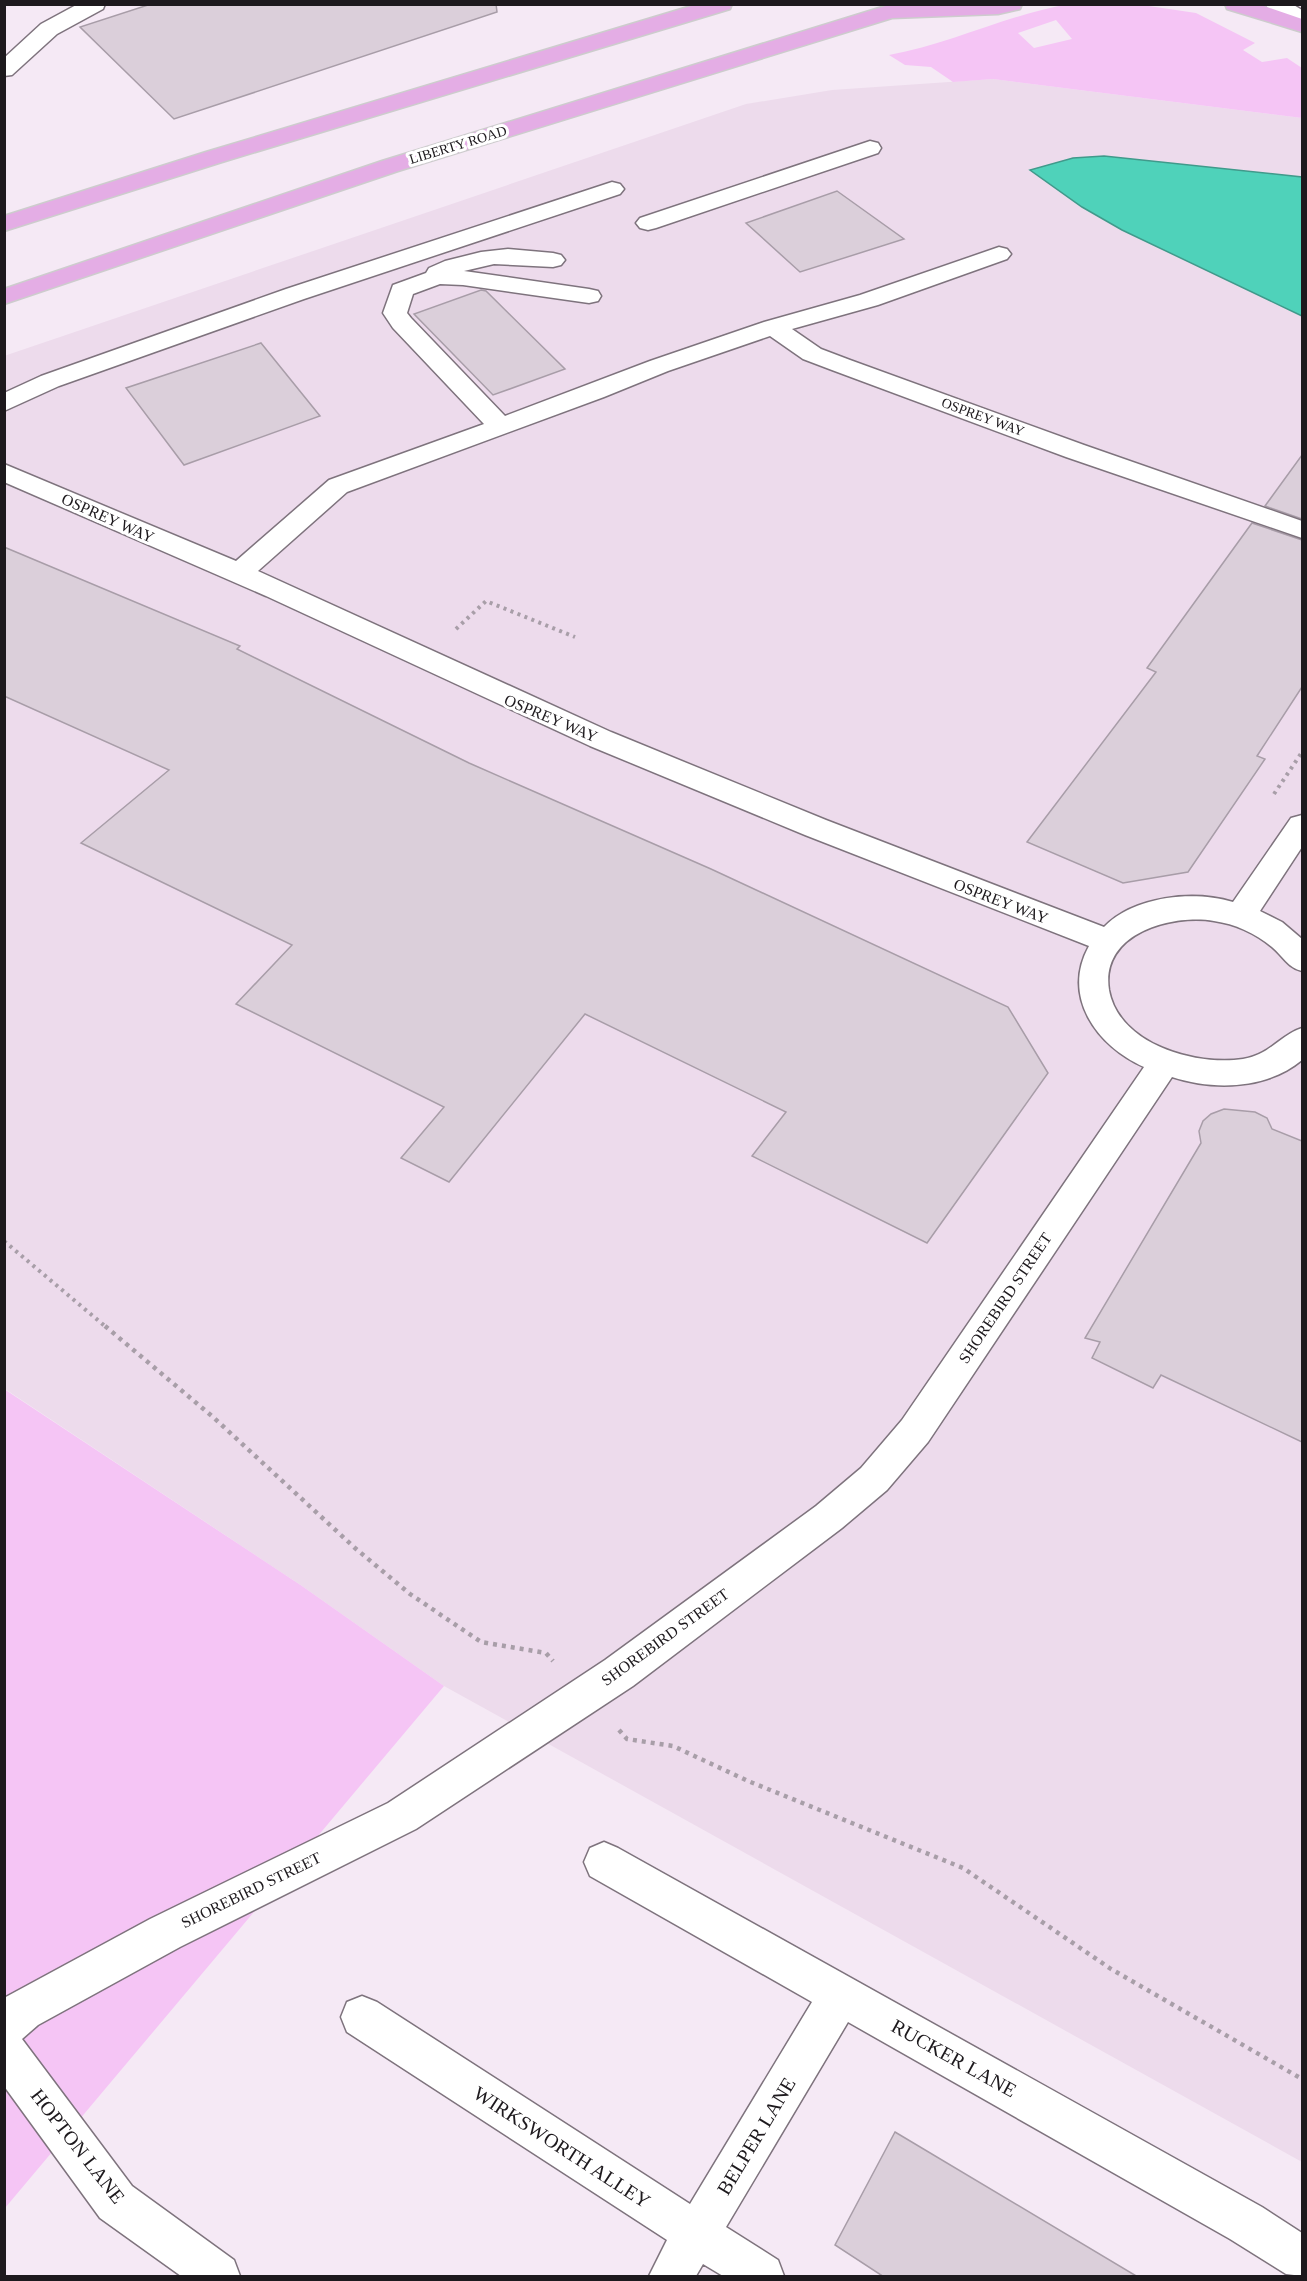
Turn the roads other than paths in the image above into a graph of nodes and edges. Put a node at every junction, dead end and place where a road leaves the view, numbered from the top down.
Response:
1 (95, 4) edge
2 (722, 4) edge
3 (916, 4) edge
4 (1012, 4) edge
5 (1235, 4) edge
6 (1276, 4) edge
7 (891, 12) junction
8 (1302, 19) edge
9 (1302, 26) edge
10 (4, 70) edge
11 (870, 148) dead end
12 (612, 189) dead end
13 (648, 223) dead end
14 (4, 224) edge
15 (999, 254) dead end
16 (553, 260) dead end
17 (419, 282) junction
18 (589, 296) dead end
19 (4, 297) edge
20 (772, 327) junction
21 (4, 403) edge
22 (500, 426) junction
23 (4, 472) edge
24 (1302, 530) edge
25 (239, 573) junction
26 (1302, 825) edge
27 (1240, 916) junction
28 (1107, 941) junction
29 (1302, 960) edge
30 (1302, 1040) edge
31 (1164, 1064) junction
32 (604, 1862) dead end
33 (841, 1994) junction
34 (362, 2017) dead end
35 (4, 2026) edge
36 (4, 2050) edge
37 (697, 2234) junction
38 (1302, 2258) edge
39 (218, 2277) edge
40 (671, 2277) edge
41 (762, 2277) edge

1 - 10 street
2 - 14 main road
3 - 7 main road, LIBERTY ROAD
4 - 7 main road
5 - 9 main road
6 - 8 street
7 - 19 main road, LIBERTY ROAD
11 - 13 street
12 - 21 street
15 - 20 street
16 - 17 street
17 - 18 street
17 - 22 street
20 - 22 street
20 - 24 street, OSPREY WAY
22 - 25 street
23 - 25 street, OSPREY WAY
25 - 28 street, OSPREY WAY
26 - 27 street
27 - 28 street
27 - 29 street
28 - 31 street
30 - 31 street
31 - 35 street, SHOREBIRD STREET
32 - 33 street, RUCKER LANE
33 - 37 street, BELPER LANE
33 - 38 street, RUCKER LANE
34 - 37 street, WIRKSWORTH ALLEY
36 - 39 street, HOPTON LANE
37 - 40 street, BELPER LANE
37 - 41 street, WIRKSWORTH ALLEY

